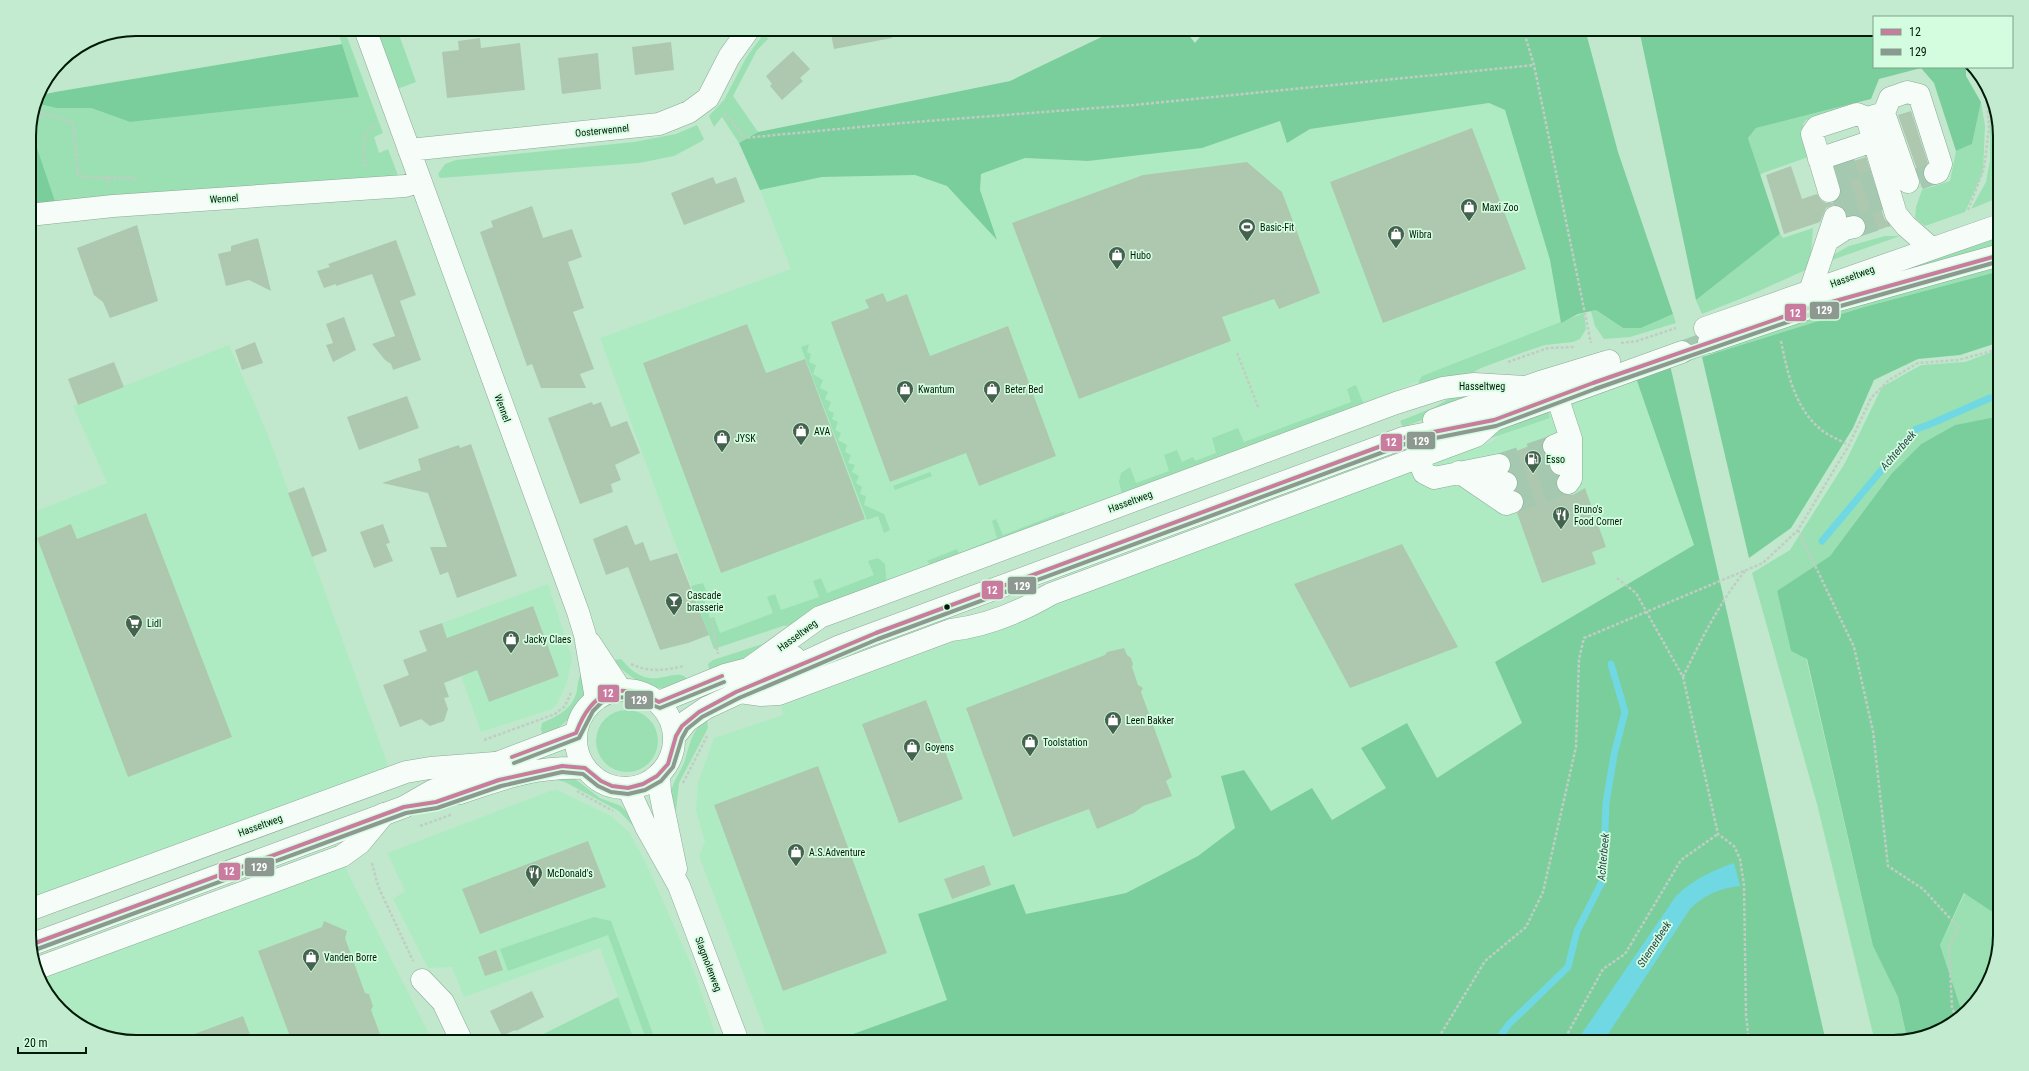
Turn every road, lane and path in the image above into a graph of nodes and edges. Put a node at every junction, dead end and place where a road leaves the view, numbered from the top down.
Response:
1 (368, 36) edge
2 (744, 36) edge
3 (1525, 36) edge
4 (1534, 65) junction
5 (1987, 102) edge
6 (40, 106) edge
7 (721, 111) dead end
8 (43, 115) junction
9 (1875, 115) junction
10 (38, 119) edge
11 (409, 150) junction
12 (1920, 178) junction
13 (419, 182) junction
14 (1883, 185) junction
15 (110, 187) dead end
16 (1968, 210) dead end
17 (36, 214) edge
18 (1844, 222) tunnel mouth
19 (1993, 227) edge
20 (1931, 248) junction
21 (1993, 257) edge
22 (1810, 291) junction
23 (1780, 336) dead end
24 (1592, 346) dead end
25 (1993, 350) edge
26 (1238, 353) dead end
27 (1525, 387) junction
28 (1557, 396) junction
29 (1259, 409) dead end
30 (1494, 420) junction
31 (1403, 438) junction
32 (1849, 445) junction
33 (1418, 458) junction
34 (1565, 458) dead end
35 (1459, 472) junction
36 (1798, 530) junction
37 (1746, 570) junction
38 (1617, 578) dead end
39 (1646, 613) junction
40 (711, 618) dead end
41 (586, 635) junction
42 (840, 646) junction
43 (718, 654) dead end
44 (630, 663) dead end
45 (688, 665) dead end
46 (751, 667) junction
47 (1683, 677) junction
48 (621, 690) junction
49 (572, 691) dead end
50 (740, 692) junction
51 (596, 699) junction
52 (659, 702) junction
53 (534, 722) dead end
54 (576, 733) junction
55 (708, 734) dead end
56 (675, 736) junction
57 (496, 763) junction
58 (586, 768) junction
59 (659, 774) junction
60 (682, 786) dead end
61 (628, 788) junction
62 (571, 789) dead end
63 (404, 807) junction
64 (459, 812) dead end
65 (384, 814) junction
66 (619, 815) dead end
67 (415, 828) dead end
68 (1718, 834) junction
69 (372, 859) dead end
70 (679, 886) junction
71 (36, 907) edge
72 (36, 943) edge
73 (41, 967) edge
74 (422, 980) joint
75 (1954, 1014) edge
76 (459, 1035) edge
77 (735, 1035) edge
78 (1440, 1035) edge
79 (1567, 1035) edge
80 (1748, 1035) edge

1 - 11 main road, Wennel
2 - 11 main road, Oosterwennel
3 - 4 path
4 - 7 path
4 - 24 path
5 - 16 path
6 - 8 path
8 - 10 path
8 - 15 path
9 - 12 main road
9 - 12 main road
9 - 14 main road
9 - 14 main road
11 - 13 main road, Wennel
12 - 14 main road
13 - 17 main road, Wennel
13 - 41 main road, Wennel
14 - 20 main road
18 - 22 main road
19 - 20 main road, Hasseltweg
20 - 22 main road, Hasseltweg
21 - 22 main road, Hasseltweg
23 - 32 path
25 - 32 path
26 - 29 path
27 - 28 main road, Hasseltweg
27 - 31 main road, Hasseltweg
27 - 46 main road, Hasseltweg
28 - 30 main road, Hasseltweg
28 - 34 main road
30 - 31 main road, Hasseltweg
30 - 33 main road, Hasseltweg
31 - 42 main road, Hasseltweg
32 - 36 path
33 - 35 main road
33 - 50 main road, Hasseltweg
35 - 35 main road
36 - 37 path
36 - 75 path
37 - 39 path
37 - 47 path
38 - 39 path
39 - 47 path
39 - 78 path
40 - 43 path
41 - 48 main road, Wennel
41 - 51 main road, Wennel
42 - 46 main road, Hasseltweg
42 - 50 main road, Hasseltweg
44 - 45 path
46 - 52 main road, Hasseltweg
47 - 68 path
48 - 51 main road, Hasseltweg
48 - 52 main road, Hasseltweg
49 - 53 path
50 - 56 main road, Hasseltweg
51 - 54 main road, Hasseltweg
52 - 56 main road, Hasseltweg
54 - 57 main road, Hasseltweg
54 - 58 main road, Hasseltweg
55 - 60 path
56 - 59 main road, Hasseltweg
57 - 63 main road, Hasseltweg
57 - 71 main road, Hasseltweg
58 - 61 main road, Hasseltweg
58 - 63 main road, Hasseltweg
59 - 61 main road, Hasseltweg
59 - 70 main road, Slagmolenweg
61 - 70 main road, Slagmolenweg
62 - 66 path
63 - 65 main road, Hasseltweg
64 - 67 path
65 - 72 main road, Hasseltweg
65 - 73 main road
68 - 79 path
68 - 80 path
69 - 74 path
70 - 77 main road, Slagmolenweg
74 - 76 main road

